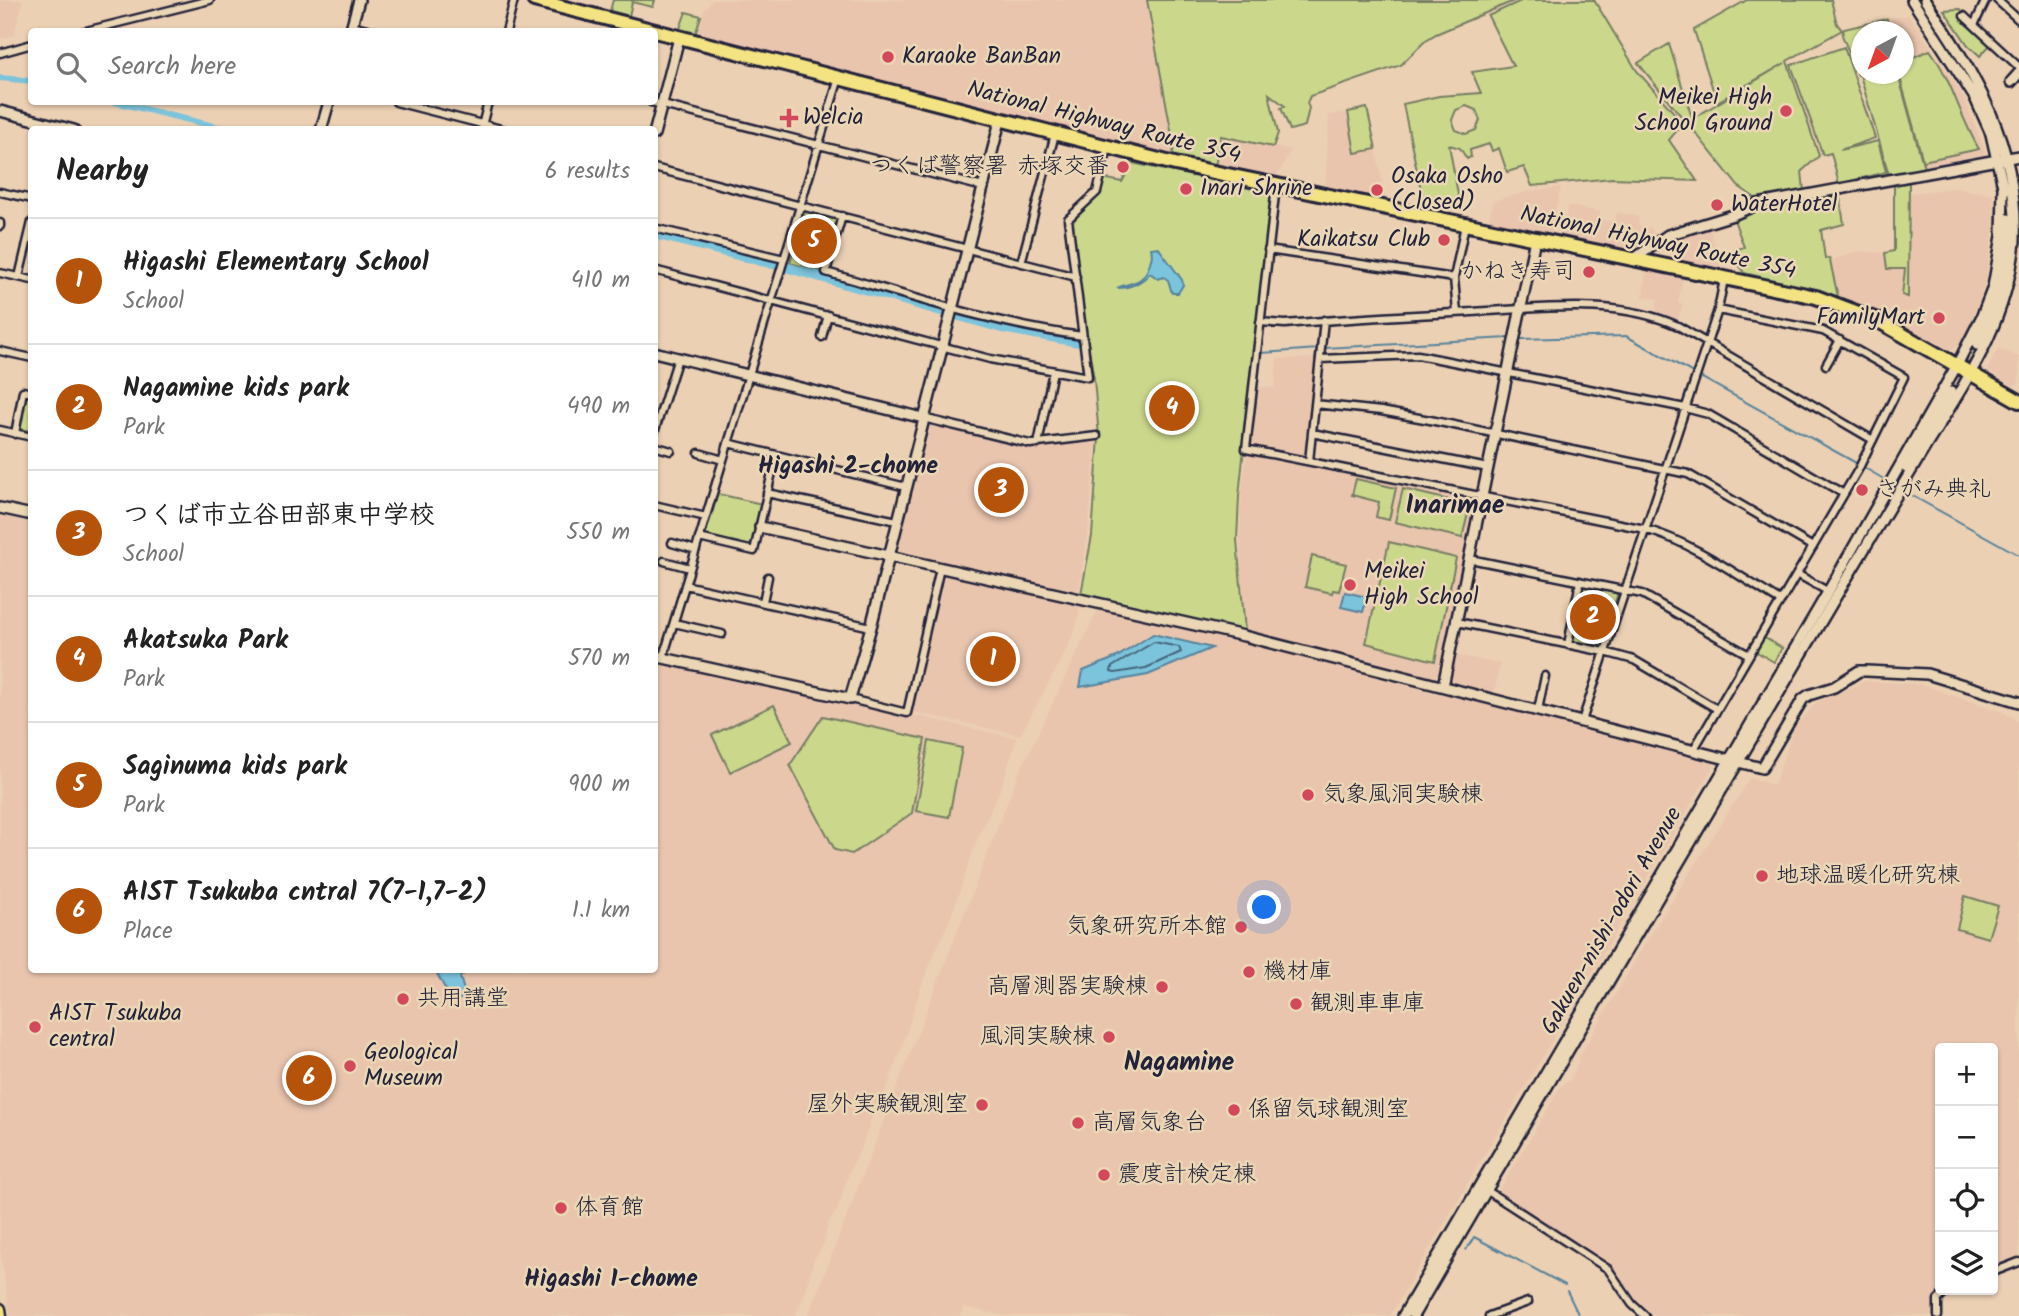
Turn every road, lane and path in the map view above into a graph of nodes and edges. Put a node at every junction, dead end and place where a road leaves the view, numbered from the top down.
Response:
1 (210, 0) edge
2 (359, 0) edge
3 (514, 0) edge
4 (534, 0) edge
5 (1912, 0) edge
6 (1986, 0) edge
7 (1997, 0) edge
8 (1927, 1) edge
9 (1919, 10) junction
10 (1964, 16) dead end
11 (2019, 20) edge
12 (1974, 24) junction
13 (98, 28) edge
14 (351, 28) edge
15 (507, 28) edge
16 (644, 28) edge
17 (658, 32) edge
18 (679, 37) junction
19 (28, 45) edge
20 (0, 53) edge
21 (2019, 67) edge
22 (2019, 73) edge
23 (839, 78) junction
24 (2011, 82) dead end
25 (658, 103) edge
26 (662, 104) junction
27 (329, 105) edge
28 (406, 105) edge
29 (487, 105) edge
30 (0, 111) edge
31 (1000, 121) junction
32 (58, 126) edge
33 (322, 126) edge
34 (479, 126) edge
35 (482, 126) edge
36 (656, 126) edge
37 (1055, 134) junction
38 (818, 145) junction
39 (1108, 148) junction
40 (2019, 156) edge
41 (2003, 159) junction
42 (658, 170) edge
43 (1276, 186) junction
44 (982, 187) junction
45 (2003, 187) junction
46 (2013, 189) junction
47 (0, 192) edge
48 (28, 199) edge
49 (800, 205) junction
50 (842, 216) junction
51 (1465, 225) junction
52 (658, 229) edge
53 (2009, 238) junction
54 (28, 239) edge
55 (1535, 239) junction
56 (967, 249) junction
57 (1268, 250) junction
58 (784, 259) junction
59 (1634, 259) junction
60 (1021, 263) junction
61 (658, 271) edge
62 (0, 273) edge
63 (19, 277) junction
64 (1076, 277) junction
65 (1724, 277) junction
66 (1454, 278) junction
67 (28, 279) edge
68 (772, 300) junction
69 (1521, 310) junction
70 (1718, 310) junction
71 (951, 313) junction
72 (1457, 313) junction
73 (828, 315) junction
74 (1324, 320) junction
75 (1260, 322) junction
76 (1083, 336) junction
77 (822, 337) dead end
78 (1840, 340) junction
79 (1707, 344) junction
80 (1978, 345) tunnel mouth
81 (942, 346) junction
82 (0, 351) edge
83 (658, 353) edge
84 (28, 357) edge
85 (678, 358) junction
86 (1320, 359) junction
87 (1826, 365) dead end
88 (1957, 365) junction
89 (1053, 371) junction
90 (1508, 372) junction
91 (1970, 373) junction
92 (749, 376) junction
93 (1951, 392) tunnel mouth
94 (28, 393) edge
95 (2019, 401) edge
96 (1315, 404) junction
97 (1685, 408) junction
98 (923, 418) junction
99 (658, 420) edge
100 (0, 430) edge
101 (15, 433) junction
102 (1312, 433) junction
103 (1495, 434) junction
104 (28, 436) edge
105 (1097, 436) dead end
106 (1873, 440) junction
107 (728, 443) junction
108 (1038, 444) junction
109 (658, 447) edge
110 (671, 451) dead end
111 (699, 453) dead end
112 (776, 455) junction
113 (723, 460) junction
114 (1309, 461) junction
115 (1488, 468) junction
116 (1666, 468) junction
117 (906, 488) junction
118 (767, 493) junction
119 (1844, 494) junction
120 (1482, 496) junction
121 (658, 506) edge
122 (0, 509) edge
123 (28, 514) edge
124 (706, 517) junction
125 (897, 522) junction
126 (760, 527) junction
127 (1645, 529) junction
128 (699, 538) junction
129 (672, 543) dead end
130 (1813, 547) junction
131 (1859, 547) junction
132 (696, 550) junction
133 (888, 556) junction
134 (1470, 559) junction
135 (664, 561) dead end
136 (690, 568) junction
137 (940, 568) junction
138 (1797, 574) junction
139 (768, 577) dead end
140 (1580, 581) junction
141 (685, 585) junction
142 (1625, 591) junction
143 (1832, 594) junction
144 (1780, 601) junction
145 (763, 602) junction
146 (1457, 622) junction
147 (674, 623) junction
148 (871, 626) junction
149 (722, 634) dead end
150 (1568, 645) junction
151 (1605, 652) junction
152 (1749, 655) junction
153 (659, 657) edge
154 (1545, 676) dead end
155 (1443, 686) junction
156 (850, 699) junction
157 (2019, 702) edge
158 (1717, 709) junction
159 (1538, 710) junction
160 (1582, 721) junction
161 (1694, 749) junction
162 (1735, 760) junction
163 (1482, 1188) junction
164 (2019, 1262) edge
165 (1998, 1270) edge
166 (1943, 1295) edge
167 (1528, 1302) dead end
168 (0, 1309) edge
169 (1, 1316) edge
170 (1403, 1316) edge
171 (1413, 1316) edge
172 (1489, 1316) edge
173 (1645, 1316) edge
174 (1938, 1316) edge

1 - 13 street
2 - 14 street
3 - 15 street
4 - 16 highway, National Highway Route 354
5 - 9 street, Gakuen-nishi-odori Avenue
6 - 12 street
7 - 11 street
8 - 9 street
8 - 41 street, Gakuen-nishi-odori Avenue
9 - 41 street, Gakuen-nishi-odori Avenue
10 - 12 street
12 - 21 street
17 - 18 highway, National Highway Route 354
18 - 23 highway, National Highway Route 354
18 - 26 street
19 - 20 street
22 - 24 street
23 - 31 highway, National Highway Route 354
23 - 38 street
25 - 26 street
26 - 36 street
26 - 38 street
27 - 33 street
28 - 34 street
29 - 35 street
30 - 32 street
31 - 37 highway, National Highway Route 354
31 - 44 street
37 - 39 highway, National Highway Route 354
37 - 60 street
38 - 44 street
38 - 49 street
39 - 43 highway, National Highway Route 354
39 - 64 street
40 - 41 street
41 - 45 street, Gakuen-nishi-odori Avenue
41 - 46 street, Gakuen-nishi-odori Avenue
41 - 59 street
42 - 49 street
43 - 51 highway, National Highway Route 354
43 - 57 street
44 - 56 street
45 - 53 street, Gakuen-nishi-odori Avenue
45 - 88 street, Gakuen-nishi-odori Avenue
46 - 53 street, Gakuen-nishi-odori Avenue
46 - 91 street, Gakuen-nishi-odori Avenue
47 - 48 street
49 - 50 street
49 - 58 street
50 - 56 street
50 - 71 street
51 - 55 highway, National Highway Route 354
51 - 66 street
52 - 58 street
53 - 80 street, Gakuen-nishi-odori Avenue
54 - 63 street
55 - 59 highway, National Highway Route 354
55 - 69 street
56 - 60 street
56 - 71 street
57 - 66 street
57 - 75 street
58 - 68 street
59 - 65 highway, National Highway Route 354
60 - 64 street
61 - 68 street
62 - 63 street
63 - 67 street
64 - 76 street
65 - 70 street
65 - 88 highway, National Highway Route 354
66 - 72 street
68 - 73 street
68 - 92 street
69 - 72 street
69 - 79 street
69 - 90 street
70 - 78 street
70 - 79 street
71 - 76 street
71 - 81 street
72 - 74 street
73 - 77 street
73 - 81 street
74 - 75 street
74 - 86 street
75 - 114 street
76 - 89 street
78 - 87 street
78 - 106 street
79 - 97 street
79 - 106 street
81 - 89 street
81 - 98 street
82 - 84 street
83 - 85 street
85 - 92 street
85 - 99 street
86 - 90 street
86 - 96 street
88 - 91 highway, National Highway Route 354
88 - 131 street, Gakuen-nishi-odori Avenue
89 - 108 street
90 - 97 street
90 - 103 street
91 - 95 highway, National Highway Route 354
91 - 131 street, Gakuen-nishi-odori Avenue
92 - 98 street
92 - 107 street
93 - 131 street, Gakuen-nishi-odori Avenue
94 - 101 street
96 - 102 street
96 - 103 street
97 - 116 street
97 - 119 street
98 - 108 street
98 - 117 street
100 - 101 street
101 - 104 street
102 - 114 street
102 - 115 street
103 - 115 street
103 - 116 street
105 - 108 street
106 - 119 street
107 - 112 street
107 - 113 street
109 - 110 street
111 - 113 street
112 - 117 street
112 - 118 street
113 - 124 street
114 - 120 street
115 - 120 street
116 - 127 street
116 - 130 street
117 - 125 street
118 - 125 street
118 - 126 street
119 - 130 street
120 - 127 street
120 - 134 street
121 - 124 street
122 - 123 street
124 - 128 street
125 - 133 street
126 - 128 street
126 - 133 street
127 - 142 street
127 - 144 street
128 - 132 street
129 - 132 street
130 - 138 street
131 - 143 street, Gakuen-nishi-odori Avenue
132 - 136 street
133 - 137 street
133 - 148 street
134 - 140 street
134 - 146 street
135 - 136 street
136 - 141 street
137 - 155 street
137 - 156 street
138 - 143 street
138 - 144 street
139 - 145 street
140 - 142 street
140 - 150 street
141 - 145 street
141 - 147 street
142 - 151 street
142 - 152 street
143 - 162 street, Gakuen-nishi-odori Avenue
144 - 152 street
145 - 148 street
146 - 150 street
146 - 155 street
147 - 149 street
147 - 153 street
148 - 156 street
150 - 151 street
151 - 158 street
151 - 160 street
152 - 158 street
153 - 156 street
154 - 159 street
155 - 159 street
157 - 162 street
158 - 161 street
159 - 160 street
160 - 161 street
161 - 162 street
162 - 163 street, Gakuen-nishi-odori Avenue
163 - 170 street, Gakuen-nishi-odori Avenue
163 - 171 street, Gakuen-nishi-odori Avenue
163 - 173 street
164 - 165 street
166 - 174 street
167 - 172 street
168 - 169 main road

